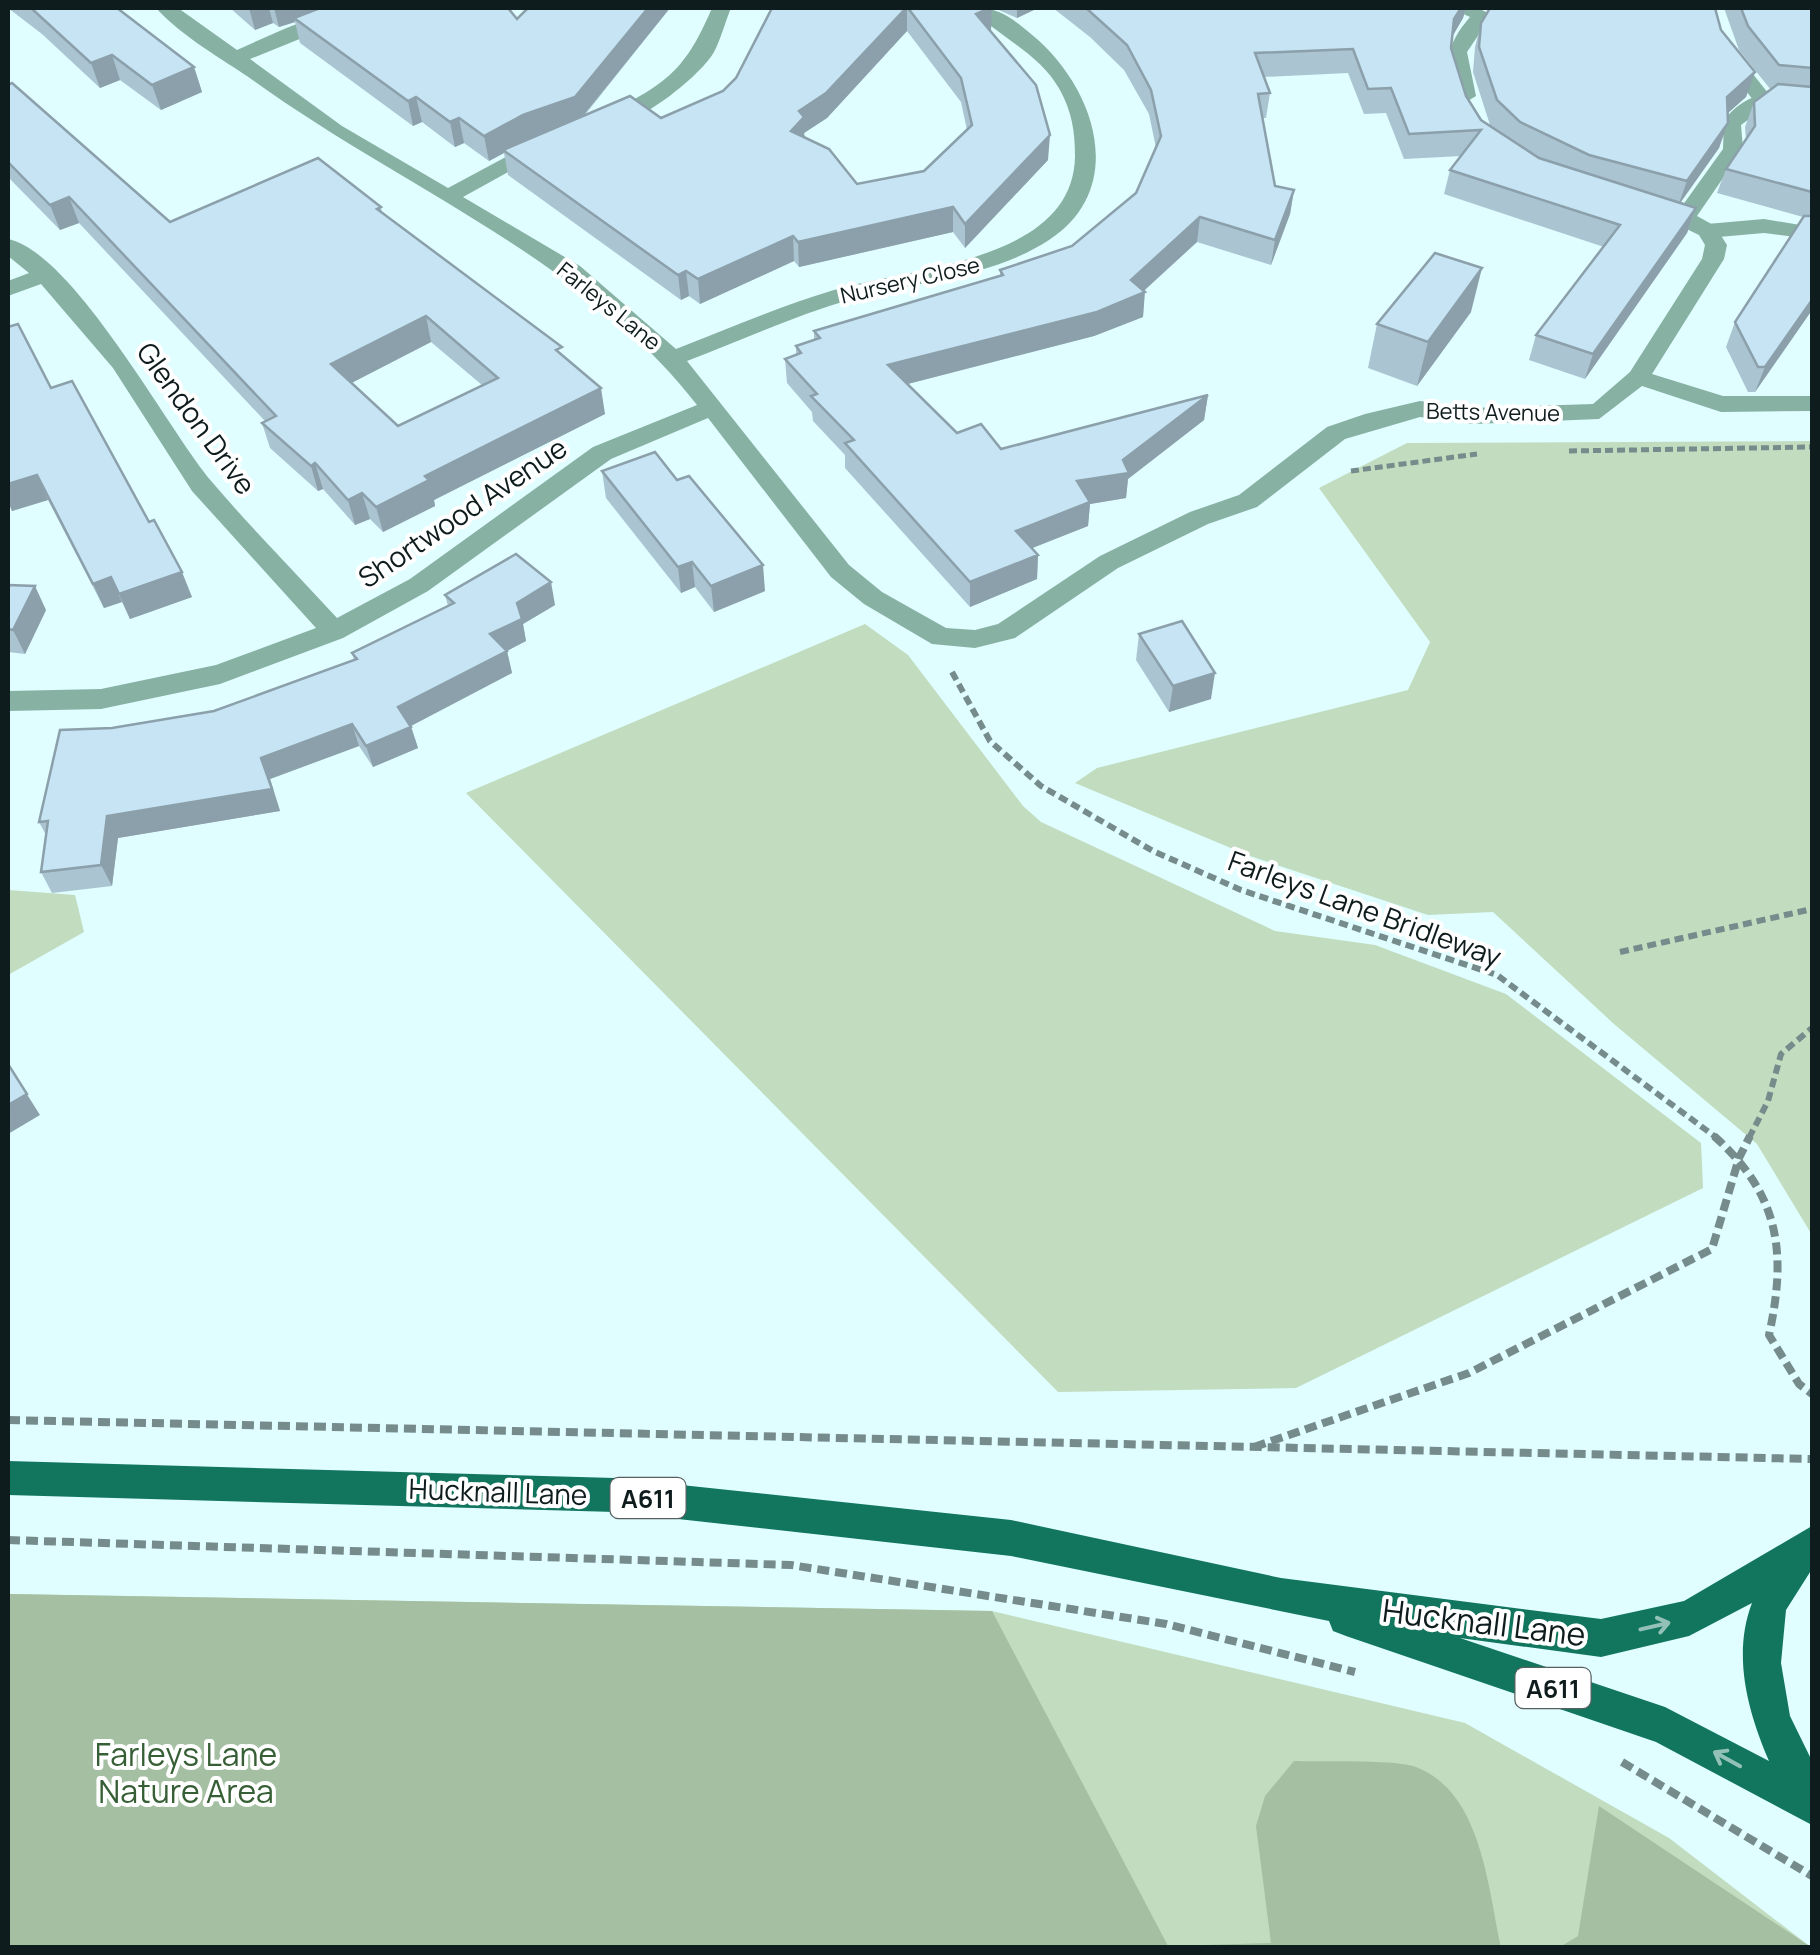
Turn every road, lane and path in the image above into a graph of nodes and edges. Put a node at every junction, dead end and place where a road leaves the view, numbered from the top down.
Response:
1 (166, 8) edge
2 (366, 8) edge
3 (721, 8) edge
4 (981, 8) edge
5 (1458, 8) edge
6 (1485, 11) edge
7 (1722, 38) edge
8 (236, 58) junction
9 (1762, 97) junction
10 (1812, 104) edge
11 (1472, 113) edge
12 (447, 197) junction
13 (1633, 201) edge
14 (1696, 225) junction
15 (1812, 233) edge
16 (8, 245) edge
17 (44, 274) junction
18 (8, 289) edge
19 (673, 358) junction
20 (1638, 377) junction
21 (1812, 404) edge
22 (714, 407) junction
23 (1812, 447) edge
24 (1495, 452) dead end
25 (1555, 452) dead end
26 (1347, 472) dead end
27 (334, 631) junction
28 (941, 637) junction
29 (8, 701) edge
30 (1812, 909) edge
31 (1620, 952) dead end
32 (1812, 1028) edge
33 (1739, 1158) junction
34 (1812, 1394) edge
35 (8, 1420) edge
36 (1247, 1449) junction
37 (1812, 1460) edge
38 (8, 1478) edge
39 (8, 1540) edge
40 (1801, 1553) edge
41 (1281, 1596) junction
42 (1358, 1672) dead end
43 (1617, 1758) dead end
44 (1812, 1795) edge
45 (1812, 1806) edge
46 (1812, 1876) edge

1 - 8 street, Farleys Lane
2 - 8 street
3 - 12 street
4 - 19 street, Nursery Close
5 - 6 street
6 - 11 street
7 - 9 street
8 - 12 street, Farleys Lane
9 - 10 street
9 - 14 street
12 - 19 street, Farleys Lane
13 - 14 street
14 - 15 street
14 - 20 street, Betts Avenue
16 - 17 street, Glendon Drive
17 - 18 street
17 - 27 street, Glendon Drive
19 - 22 street, Farleys Lane
20 - 21 street
20 - 28 street, Betts Avenue
22 - 27 street, Shortwood Avenue
22 - 28 street, Farleys Lane
23 - 25 path
24 - 26 path
27 - 29 street, Shortwood Avenue
28 - 33 path, Farleys Lane Bridleway
30 - 31 path
32 - 33 path
33 - 34 path, Farleys Lane Bridleway
33 - 36 path
35 - 36 path
36 - 37 path
38 - 41 main road, Hucknall Lane / A611
39 - 42 path
41 -> 40 main road, Hucknall Lane / A611
40 - 44 main road, Hucknall Lane / A611
45 -> 41 main road, Hucknall Lane / A611
43 - 46 path

